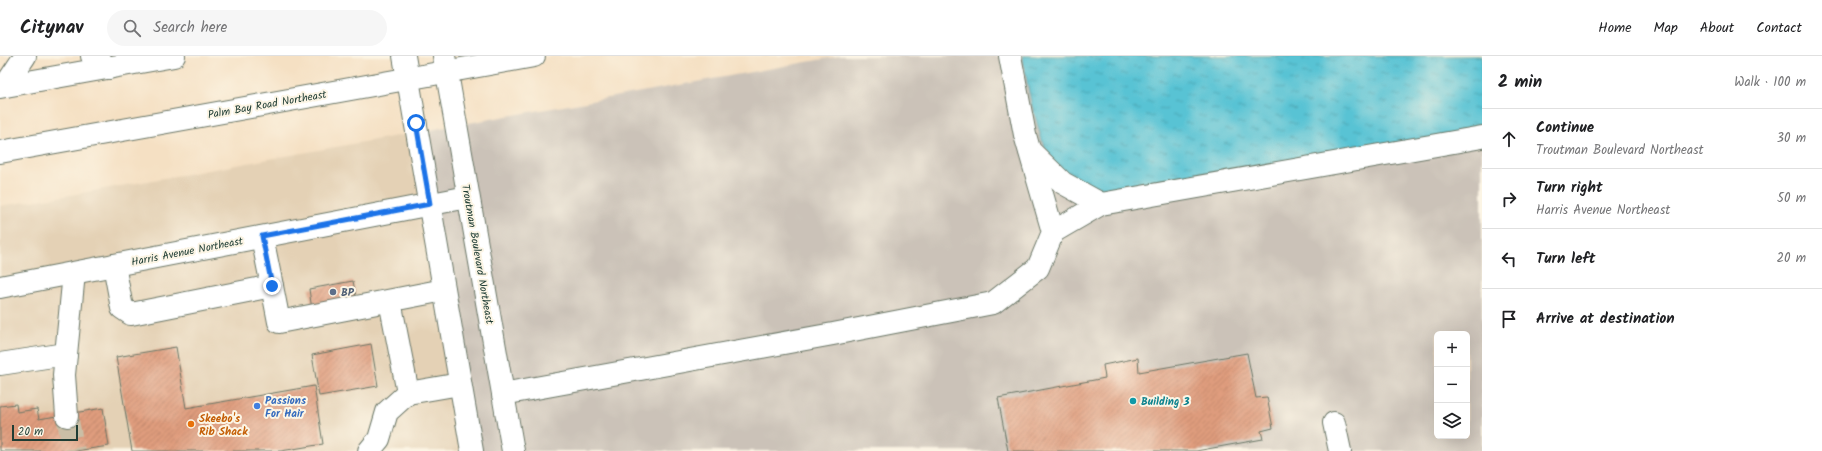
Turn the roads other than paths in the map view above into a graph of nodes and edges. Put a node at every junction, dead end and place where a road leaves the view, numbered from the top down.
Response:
1 (25, 56) edge
2 (174, 56) edge
3 (404, 56) edge
4 (534, 56) edge
5 (1010, 56) edge
6 (100, 62) edge
7 (445, 64) edge
8 (408, 79) junction
9 (2, 86) edge
10 (1482, 136) edge
11 (1030, 151) junction
12 (0, 152) edge
13 (468, 197) junction
14 (430, 204) junction
15 (1101, 204) junction
16 (1053, 232) junction
17 (262, 236) junction
18 (114, 265) junction
19 (74, 273) junction
20 (272, 286) junction
21 (0, 287) edge
22 (444, 290) junction
23 (390, 301) junction
24 (66, 354) junction
25 (0, 364) edge
26 (460, 384) junction
27 (408, 393) junction
28 (503, 394) junction
29 (67, 416) tunnel mouth
30 (1334, 423) dead end
31 (369, 451) edge
32 (472, 451) edge
33 (513, 451) edge
34 (1340, 451) edge

1 - 9 street
2 - 6 street
3 - 8 street
4 - 7 street, Palm Bay Road Northeast
5 - 11 street
6 - 9 street
7 - 8 street, Palm Bay Road Northeast
7 - 13 street, Troutman Boulevard Northeast
8 - 12 street, Palm Bay Road Northeast
8 - 14 street
10 - 15 street
11 - 15 street
11 - 16 street
13 - 14 street, Harris Avenue Northeast
13 - 28 street, Troutman Boulevard Northeast
14 - 17 street, Harris Avenue Northeast
14 - 22 street
15 - 16 street
16 - 28 street
17 - 18 street, Harris Avenue Northeast
17 - 20 street
18 - 19 street, Harris Avenue Northeast
18 - 20 street
19 - 21 street, Harris Avenue Northeast
19 - 24 street
20 - 23 street
22 - 23 street
22 - 26 street
23 - 27 street
24 - 25 street
24 - 29 street
26 - 27 street
26 - 32 street
27 - 31 street
28 - 33 street, Troutman Boulevard Northeast
30 - 34 street

